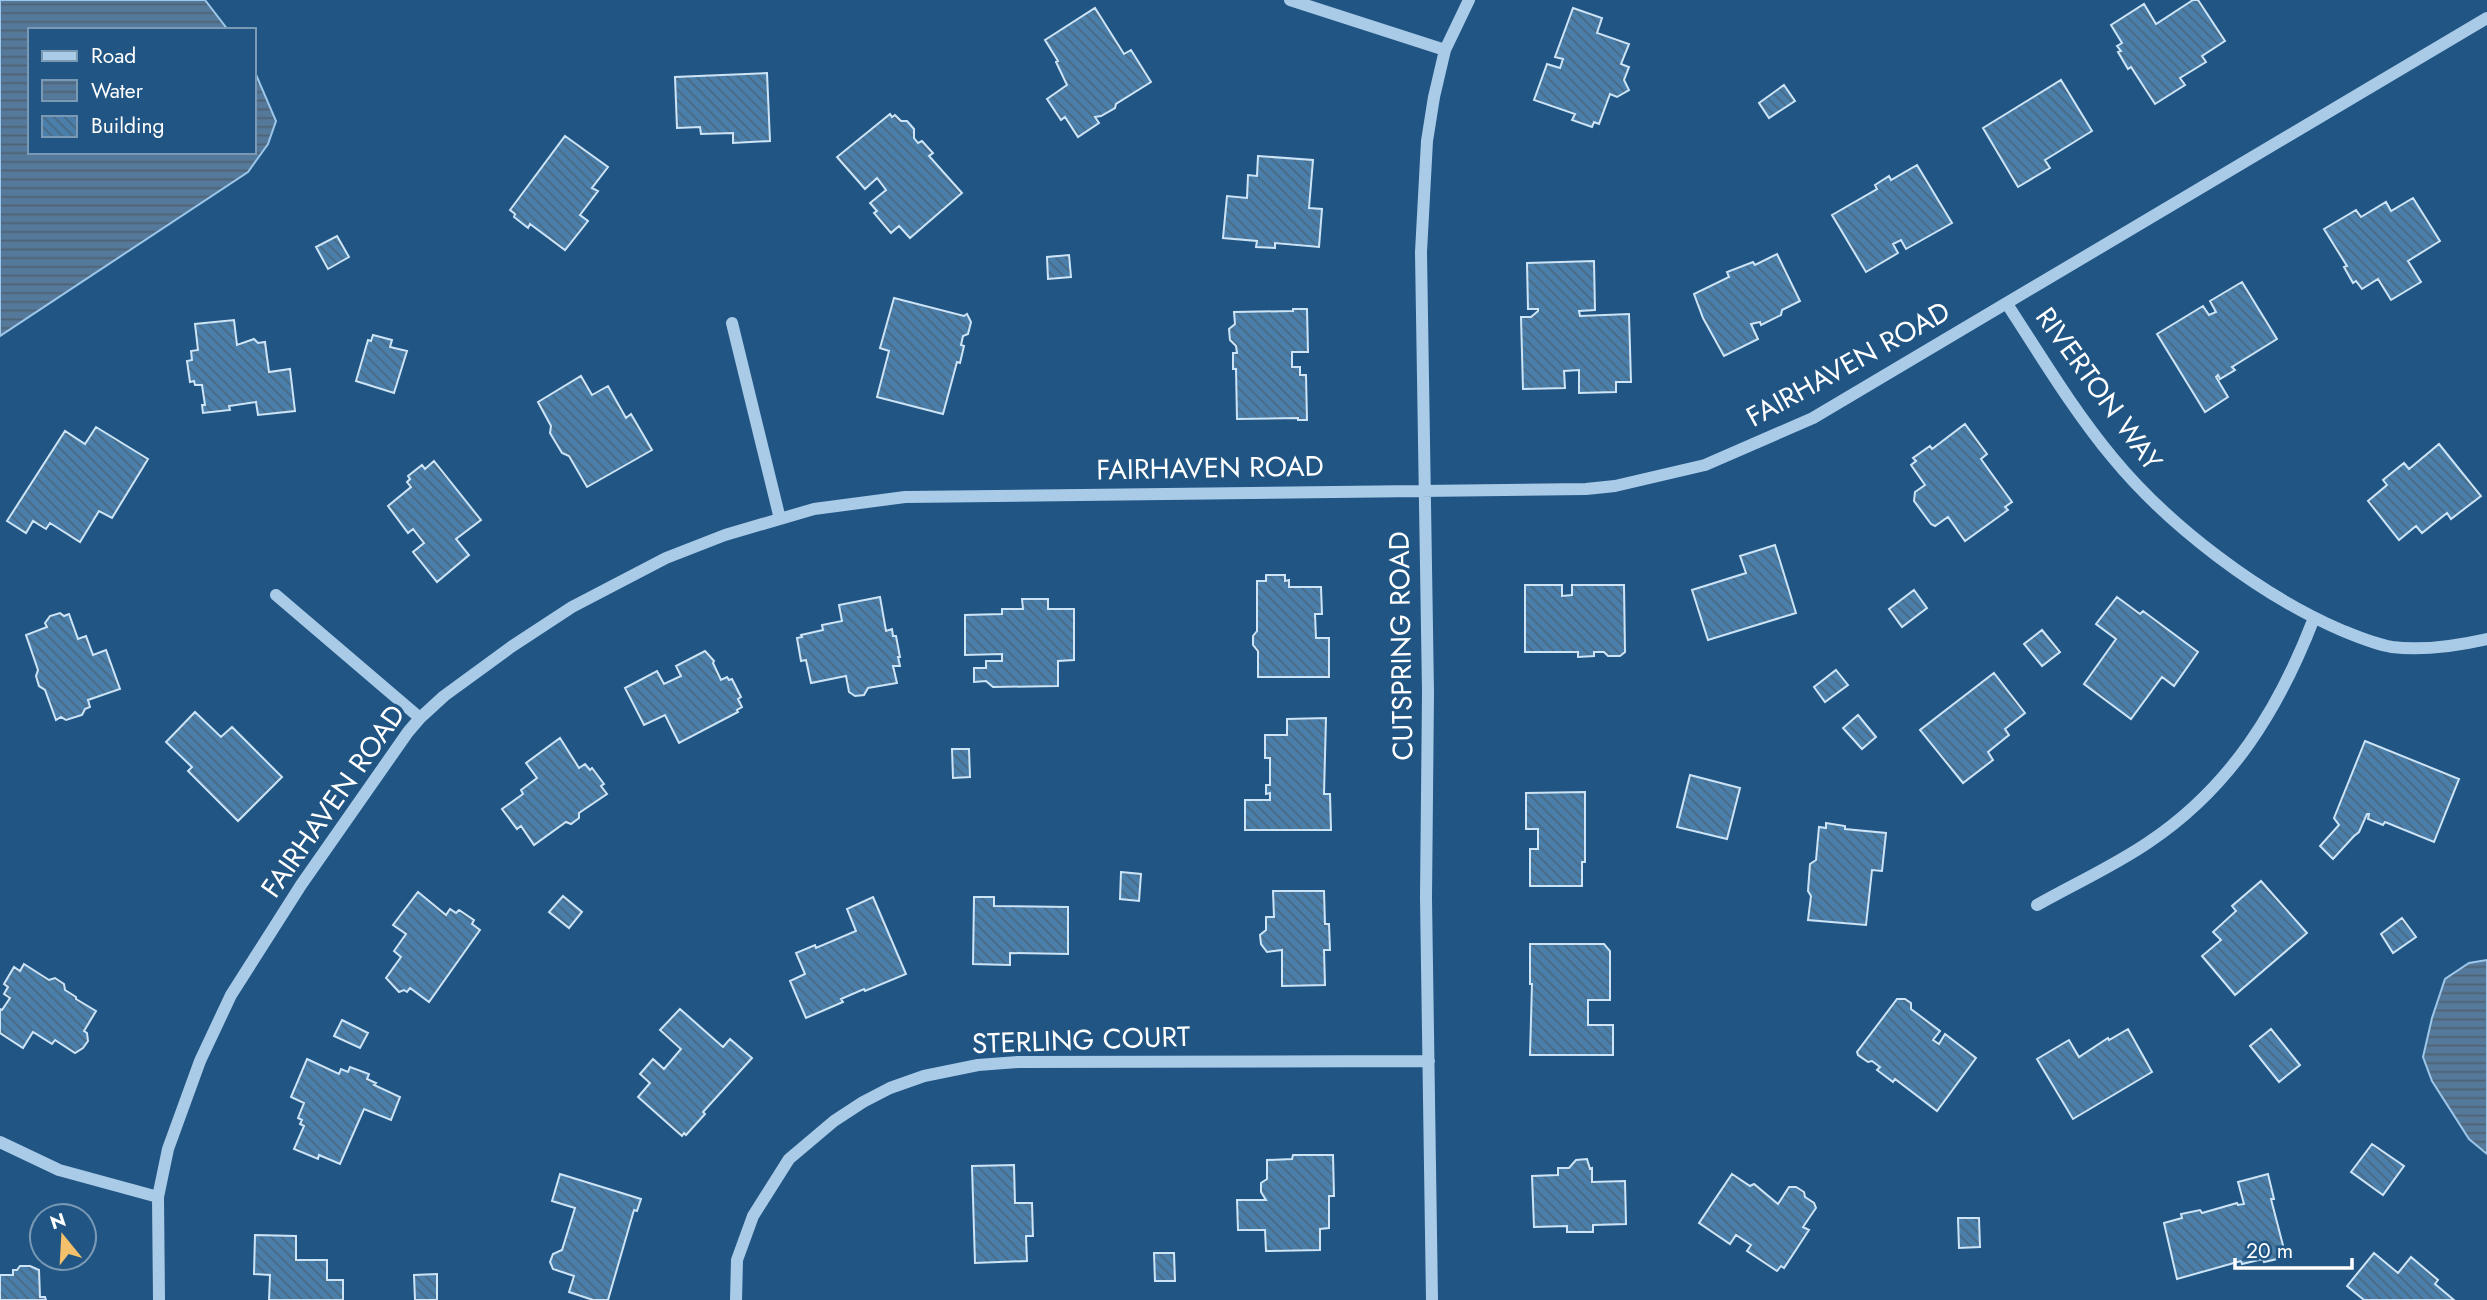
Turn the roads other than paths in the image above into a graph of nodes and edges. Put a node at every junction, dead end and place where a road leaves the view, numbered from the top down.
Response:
1 (1290, 0) edge
2 (1469, 0) edge
3 (2487, 18) edge
4 (1445, 50) junction
5 (2007, 304) junction
6 (732, 323) dead end
7 (1424, 491) junction
8 (780, 519) junction
9 (276, 595) dead end
10 (2314, 618) junction
11 (2487, 639) edge
12 (420, 718) junction
13 (2037, 905) dead end
14 (1429, 1061) junction
15 (0, 1142) edge
16 (158, 1197) junction
17 (159, 1300) edge
18 (736, 1300) edge
19 (1432, 1300) edge

1 - 4 street
2 - 4 street, CUTSPRING ROAD
3 - 5 street, FAIRHAVEN ROAD
4 - 7 street, CUTSPRING ROAD
5 - 7 street, FAIRHAVEN ROAD
5 - 10 street, RIVERTON WAY
6 - 8 street
7 - 8 street, FAIRHAVEN ROAD
7 - 14 street, CUTSPRING ROAD
8 - 12 street, FAIRHAVEN ROAD
9 - 12 street
10 - 11 street, RIVERTON WAY
10 - 13 street
12 - 16 street, FAIRHAVEN ROAD
14 - 18 street, STERLING COURT
14 - 19 street, CUTSPRING ROAD
15 - 16 street
16 - 17 street, FAIRHAVEN ROAD

